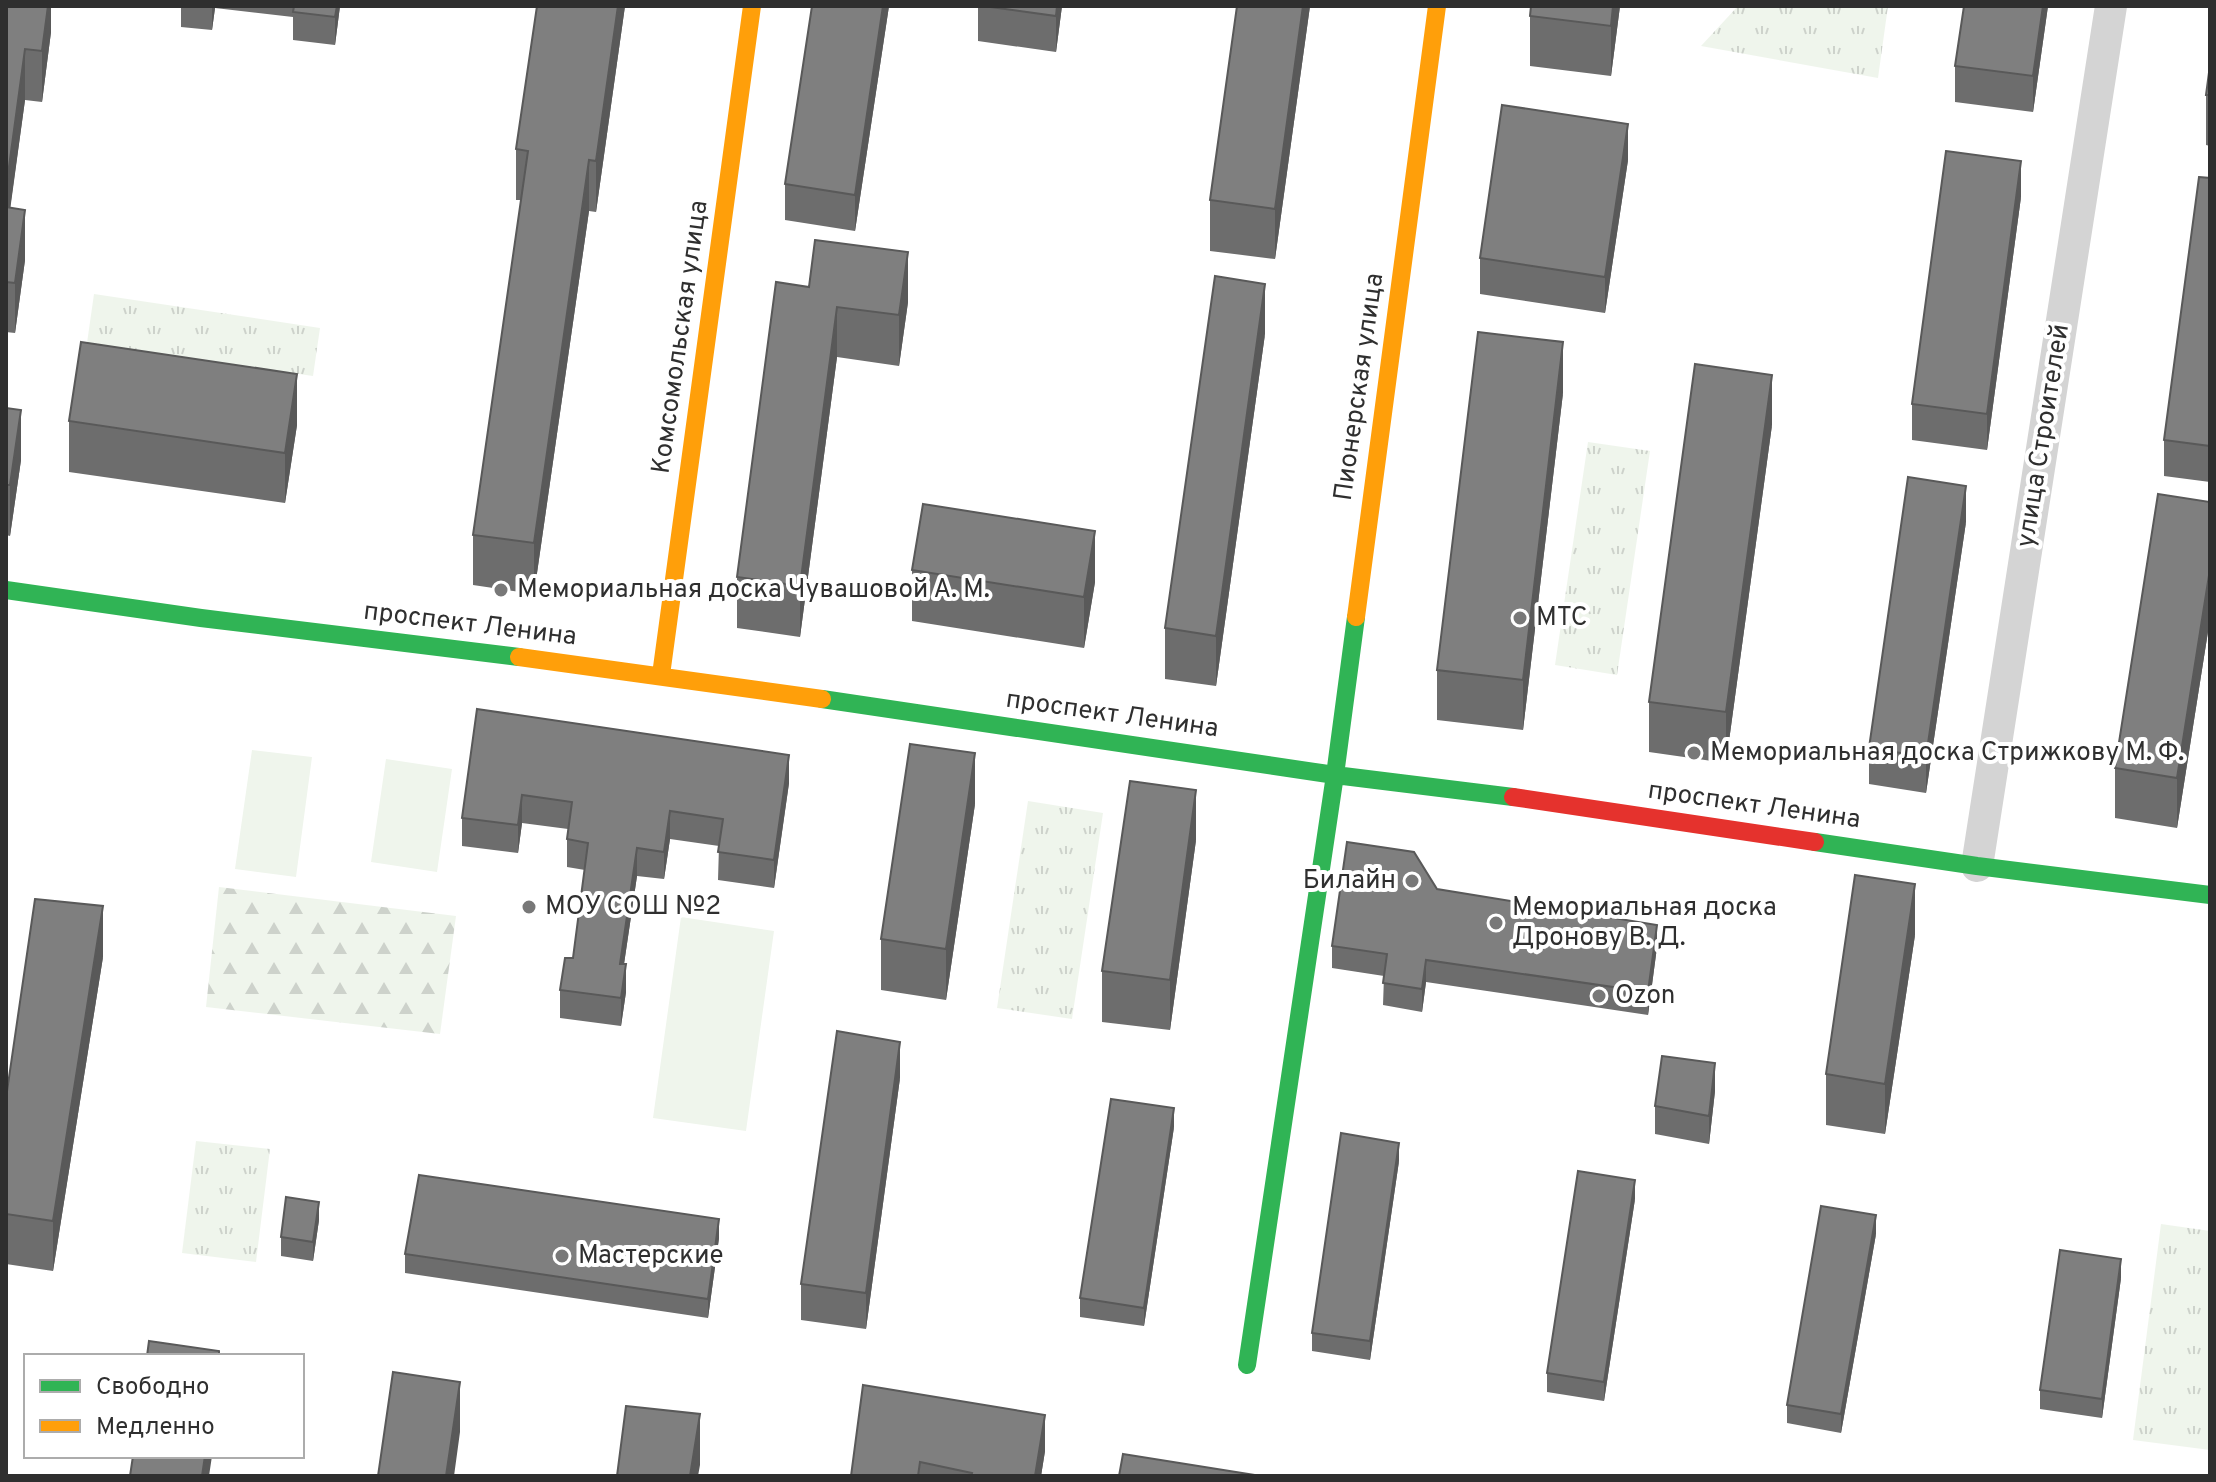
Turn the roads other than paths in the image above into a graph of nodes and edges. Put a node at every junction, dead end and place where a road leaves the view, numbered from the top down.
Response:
1 (752, 6) edge
2 (1437, 6) edge
3 (2111, 6) edge
4 (6, 590) edge
5 (661, 675) junction
6 (1335, 775) junction
7 (1977, 866) junction
8 (2210, 895) edge
9 (1247, 1365) dead end

1 - 5 street, Комсомольская улица
2 - 6 street, Пионерская улица
3 - 7 street, улица Строителей
4 - 5 street, проспект Ленина
5 - 6 street, проспект Ленина
6 - 7 street, проспект Ленина
6 - 9 street, Пионерская улица
7 - 8 street, проспект Ленина

